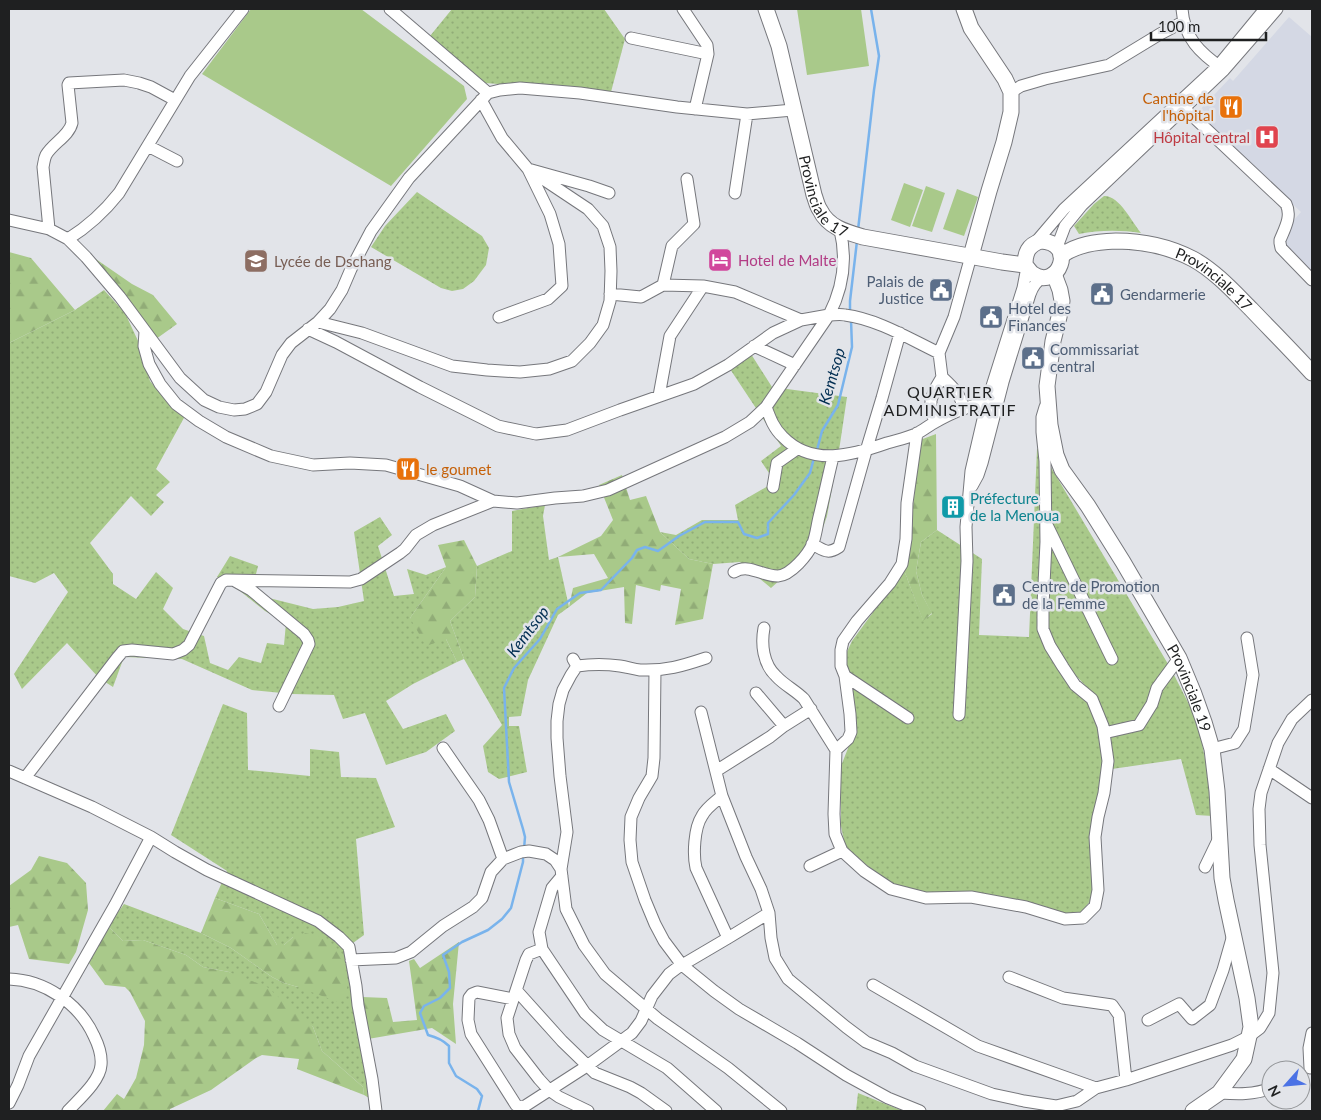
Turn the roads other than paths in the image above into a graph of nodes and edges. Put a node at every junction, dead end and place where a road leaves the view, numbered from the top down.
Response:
1 (243, 9) edge
2 (390, 9) edge
3 (683, 9) edge
4 (766, 9) edge
5 (964, 9) edge
6 (1182, 9) edge
7 (1265, 9) edge
8 (1277, 9) edge
9 (1183, 22) junction
10 (630, 38) dead end
11 (708, 54) junction
12 (1221, 68) junction
13 (1011, 92) junction
14 (484, 97) junction
15 (175, 100) junction
16 (1184, 108) junction
17 (695, 109) junction
18 (794, 110) junction
19 (747, 114) junction
20 (148, 146) junction
21 (177, 161) dead end
22 (528, 169) junction
23 (687, 178) dead end
24 (1106, 178) junction
25 (735, 192) dead end
26 (609, 193) dead end
27 (9, 220) edge
28 (49, 229) junction
29 (851, 233) junction
30 (68, 239) junction
31 (1035, 242) junction
32 (1059, 252) junction
33 (971, 256) junction
34 (1026, 266) junction
35 (1048, 276) junction
36 (1312, 280) edge
37 (663, 285) junction
38 (703, 286) junction
39 (610, 294) junction
40 (829, 315) junction
41 (498, 317) dead end
42 (801, 320) junction
43 (318, 322) junction
44 (308, 329) junction
45 (145, 332) junction
46 (900, 333) junction
47 (754, 346) junction
48 (939, 353) junction
49 (795, 365) junction
50 (1312, 372) edge
51 (942, 378) junction
52 (659, 396) junction
53 (1048, 398) junction
54 (992, 403) junction
55 (766, 408) junction
56 (964, 409) junction
57 (935, 422) junction
58 (917, 433) junction
59 (797, 449) junction
60 (866, 450) junction
61 (833, 457) junction
62 (774, 487) dead end
63 (493, 501) junction
64 (1045, 522) junction
65 (812, 544) junction
66 (734, 572) dead end
67 (234, 580) junction
68 (764, 628) dead end
69 (1247, 638) dead end
70 (706, 658) dead end
71 (1179, 658) junction
72 (1112, 660) dead end
73 (655, 670) junction
74 (844, 676) junction
75 (756, 693) dead end
76 (1312, 700) edge
77 (279, 706) dead end
78 (811, 709) junction
79 (701, 712) dead end
80 (959, 715) dead end
81 (908, 718) dead end
82 (784, 726) junction
83 (1104, 733) junction
84 (443, 748) dead end
85 (1212, 749) junction
86 (836, 750) junction
87 (1269, 769) junction
88 (9, 771) edge
89 (716, 771) junction
90 (25, 778) junction
91 (722, 796) junction
92 (1312, 798) edge
93 (1219, 836) junction
94 (151, 837) junction
95 (842, 851) junction
96 (503, 859) junction
97 (810, 866) dead end
98 (1205, 868) dead end
99 (562, 873) junction
100 (769, 913) junction
101 (1233, 934) junction
102 (728, 938) junction
103 (542, 949) junction
104 (351, 960) junction
105 (682, 965) junction
106 (1009, 977) dead end
107 (9, 979) edge
108 (873, 985) dead end
109 (515, 995) junction
110 (62, 997) junction
111 (647, 1009) junction
112 (1148, 1020) dead end
113 (1312, 1033) edge
114 (1248, 1037) junction
115 (620, 1042) junction
116 (1308, 1060) edge
117 (587, 1066) junction
118 (1126, 1080) junction
119 (1096, 1088) junction
120 (549, 1090) junction
121 (1261, 1090) edge
122 (1219, 1093) junction
123 (9, 1103) edge
124 (68, 1111) edge
125 (376, 1111) edge
126 (588, 1111) edge
127 (666, 1111) edge
128 (714, 1111) edge
129 (781, 1111) edge
130 (920, 1111) edge
131 (1194, 1111) edge

1 - 15 street
2 - 14 street
3 - 11 street
4 - 18 main road, Provinciale 17
5 - 13 main road
6 - 9 street
7 - 12 street
8 - 12 street
9 - 12 street
9 - 13 street
10 - 11 street
11 - 17 street
12 - 16 street
12 - 24 street
13 - 33 main road
14 - 17 street
14 - 22 street
14 - 43 street
15 - 20 street
15 - 28 street
16 - 24 street
16 - 36 street
17 - 19 street
18 - 19 street
18 - 29 main road, Provinciale 17
19 - 25 street
20 - 21 street
20 - 30 street
22 - 26 street
22 - 39 street
22 - 41 street
23 - 37 street
24 - 31 street
24 - 32 street
27 - 28 street
28 - 30 street
29 - 33 main road, Provinciale 17
29 - 40 street
30 - 45 street
31 - 32 main road
31 - 34 main road
32 - 35 main road
32 - 50 main road, Provinciale 17
33 - 34 main road, Provinciale 17
33 - 48 street
34 - 35 main road
34 - 54 street
35 - 53 main road, Provinciale 19
35 - 54 street
37 - 38 street
37 - 39 street
38 - 42 street
38 - 52 street
39 - 43 street
40 - 42 street
40 - 46 street
40 - 49 street
42 - 47 street
43 - 44 street
44 - 45 street
44 - 52 street
45 - 63 street
46 - 48 street
46 - 60 street
47 - 49 street
47 - 52 street
48 - 51 street
49 - 55 street
51 - 56 street
51 - 57 street
53 - 64 street
53 - 71 main road, Provinciale 19
54 - 56 street
54 - 80 street
55 - 59 street
55 - 63 street
56 - 57 street
57 - 58 street
58 - 60 street
58 - 74 street
59 - 61 street
59 - 62 street
60 - 61 street
60 - 65 street
61 - 65 street
63 - 67 street
64 - 72 street
64 - 83 street
65 - 66 street
67 - 77 street
67 - 90 street
68 - 78 street
69 - 85 street
70 - 73 street
71 - 83 street
71 - 85 main road, Provinciale 19
73 - 99 street
73 - 105 street
74 - 81 street
74 - 86 street
75 - 82 street
76 - 87 street
78 - 82 street
78 - 86 street
79 - 89 street
82 - 89 street
83 - 95 street
84 - 96 street
85 - 93 main road, Provinciale 19
86 - 95 street
87 - 92 street
87 - 114 street
88 - 90 street
89 - 91 street
90 - 94 street
91 - 100 street
91 - 102 street
93 - 98 street
93 - 101 main road, Provinciale 19
94 - 104 street
94 - 110 street
95 - 97 street
96 - 99 street
96 - 104 street
99 - 103 street
99 - 111 street
100 - 102 street
100 - 119 street
101 - 112 street
101 - 114 main road, Provinciale 19
102 - 105 street
103 - 109 street
103 - 115 street
104 - 125 street
105 - 111 street
105 - 130 street
106 - 118 street
107 - 110 street
108 - 119 street
109 - 117 street
109 - 120 street
109 - 120 street
110 - 123 street
110 - 124 street
111 - 115 street
111 - 129 street
113 - 116 street
114 - 118 street
114 - 122 main road, Provinciale 19
115 - 117 street
115 - 128 street
117 - 120 street
117 - 127 street
118 - 119 street
120 - 126 street
121 - 122 street
122 - 131 main road, Provinciale 19

